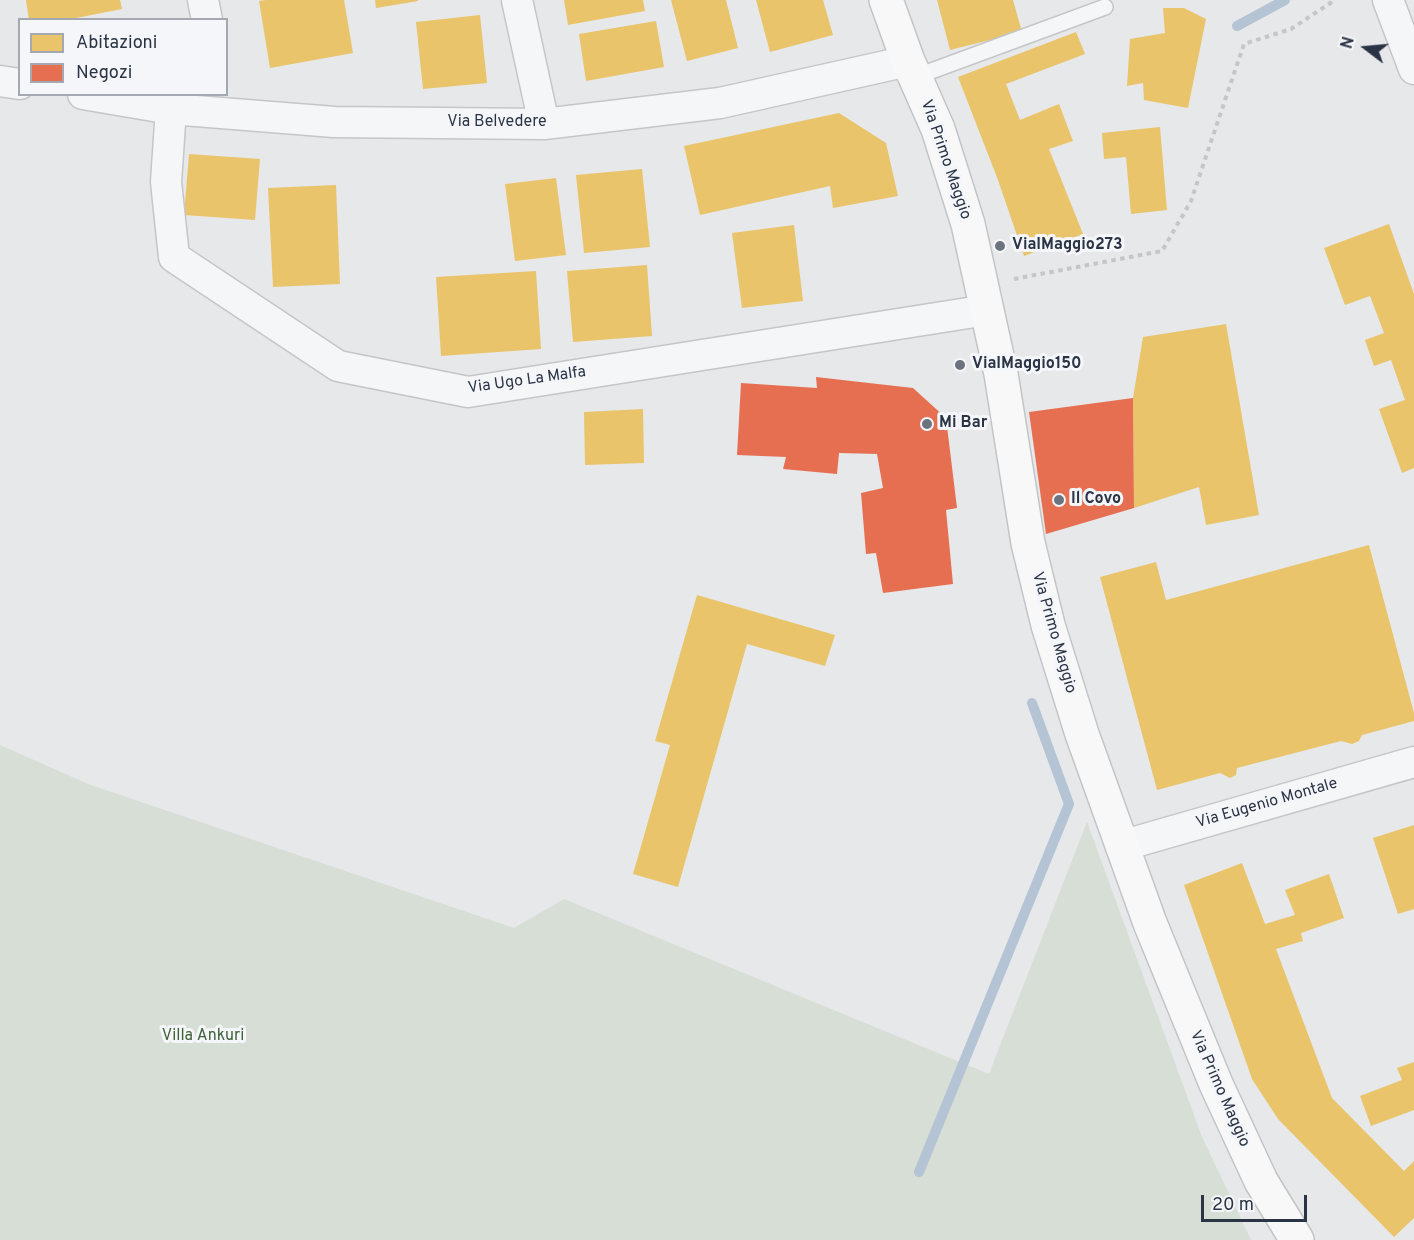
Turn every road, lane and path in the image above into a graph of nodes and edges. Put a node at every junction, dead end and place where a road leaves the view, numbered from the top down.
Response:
1 (203, 0) edge
2 (518, 0) edge
3 (886, 0) edge
4 (1335, 0) edge
5 (1388, 0) edge
6 (1105, 7) dead end
7 (207, 18) edge
8 (1412, 64) edge
9 (911, 69) junction
10 (0, 81) edge
11 (18, 84) edge
12 (94, 96) edge
13 (225, 105) edge
14 (171, 109) junction
15 (544, 124) junction
16 (984, 298) junction
17 (1414, 762) edge
18 (1121, 846) junction
19 (1298, 1240) edge

1 - 7 street
2 - 15 street
3 - 9 main road, Via Primo Maggio
4 - 16 path
5 - 8 street
6 - 9 lane
9 - 15 street, Via Belvedere
9 - 16 main road, Via Primo Maggio
10 - 11 street
12 - 14 street, Via Belvedere
13 - 14 street, Via Belvedere
13 - 15 street, Via Belvedere
14 - 16 street, Via Ugo La Malfa
16 - 18 main road, Via Primo Maggio
17 - 18 street, Via Eugenio Montale
18 - 19 main road, Via Primo Maggio

